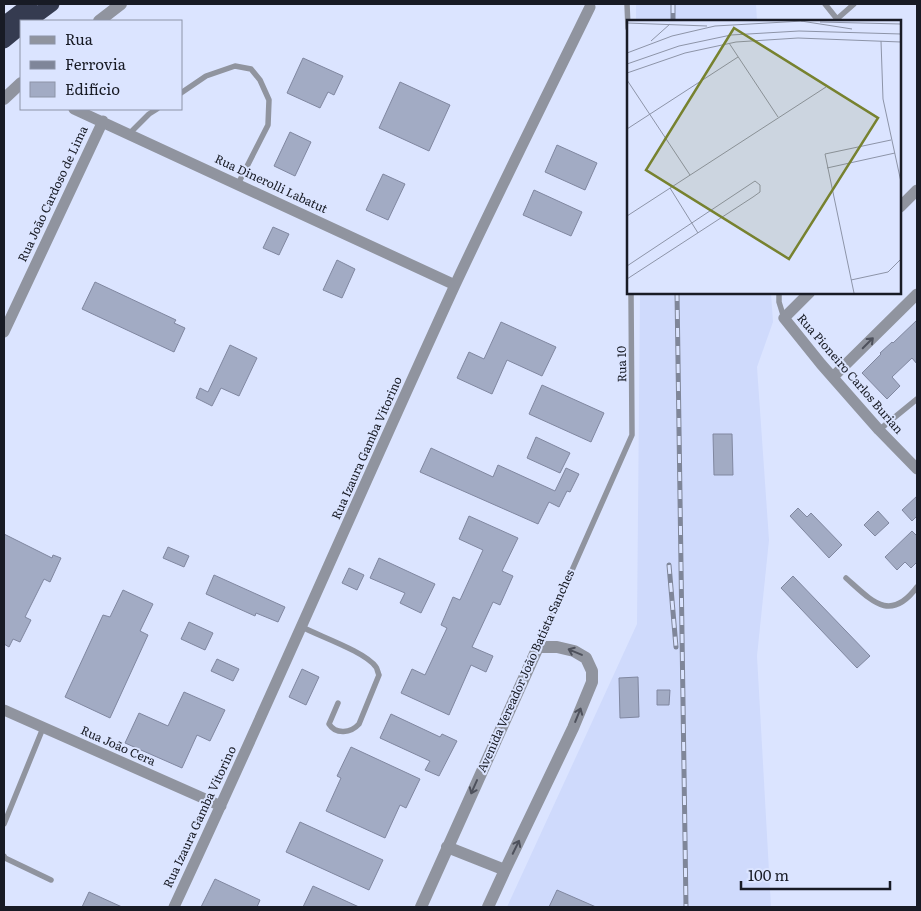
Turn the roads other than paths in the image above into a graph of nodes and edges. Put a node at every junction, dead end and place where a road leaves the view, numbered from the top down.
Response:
1 (30, 4) edge
2 (52, 4) edge
3 (121, 4) edge
4 (627, 4) edge
5 (825, 4) edge
6 (854, 4) edge
7 (591, 5) edge
8 (30, 20) edge
9 (100, 20) edge
10 (628, 20) edge
11 (837, 20) edge
12 (4, 24) edge
13 (20, 28) edge
14 (4, 40) edge
15 (20, 85) edge
16 (182, 91) edge
17 (4, 99) edge
18 (76, 110) edge
19 (156, 110) edge
20 (103, 122) junction
21 (129, 134) junction
22 (238, 184) junction
23 (917, 190) edge
24 (901, 206) edge
25 (456, 285) junction
26 (631, 294) edge
27 (778, 294) edge
28 (808, 294) edge
29 (917, 294) edge
30 (784, 318) junction
31 (4, 332) edge
32 (833, 377) junction
33 (917, 399) edge
34 (879, 430) junction
35 (632, 435) joint
36 (917, 469) edge
37 (846, 578) dead end
38 (917, 587) edge
39 (302, 626) junction
40 (538, 647) junction
41 (338, 703) dead end
42 (4, 710) edge
43 (44, 728) junction
44 (221, 806) junction
45 (4, 824) edge
46 (447, 847) junction
47 (4, 856) edge
48 (505, 870) junction
49 (51, 880) dead end
50 (174, 907) edge
51 (421, 907) edge
52 (488, 907) edge

1 - 12 highway
2 - 8 highway
3 - 9 street
4 - 10 lane
5 - 11 lane
6 - 11 lane
7 - 25 street, Rua Izaura Gamba Vitorino
13 - 14 highway
15 - 17 street
16 - 22 lane
18 - 20 street, Rua Dinerolli Labatut
19 - 21 lane
20 - 21 street, Rua Dinerolli Labatut
20 - 31 street, Rua João Cardoso de Lima
21 - 22 street, Rua Dinerolli Labatut
22 - 25 street, Rua Dinerolli Labatut
23 - 24 street
25 - 39 street, Rua Izaura Gamba Vitorino
26 - 35 lane, Rua 10
27 - 30 lane
28 - 30 street
32 -> 29 street
30 - 32 street, Rua Pioneiro Carlos Burian
32 - 34 street, Rua Pioneiro Carlos Burian
33 - 34 lane
34 - 36 street, Rua Pioneiro Carlos Burian
35 - 40 lane, Avenida Vereador João Batista Sanches
37 - 38 lane
39 - 41 lane
39 - 44 street, Rua Izaura Gamba Vitorino
40 -> 46 street, Avenida Vereador João Batista Sanches
48 -> 40 street
42 - 43 street, Rua João Cera
43 - 44 street, Rua João Cera
43 - 45 lane
44 - 50 street, Rua Izaura Gamba Vitorino
46 - 48 street
46 - 51 street, Avenida Vereador João Batista Sanches
47 - 49 lane
48 - 52 street

